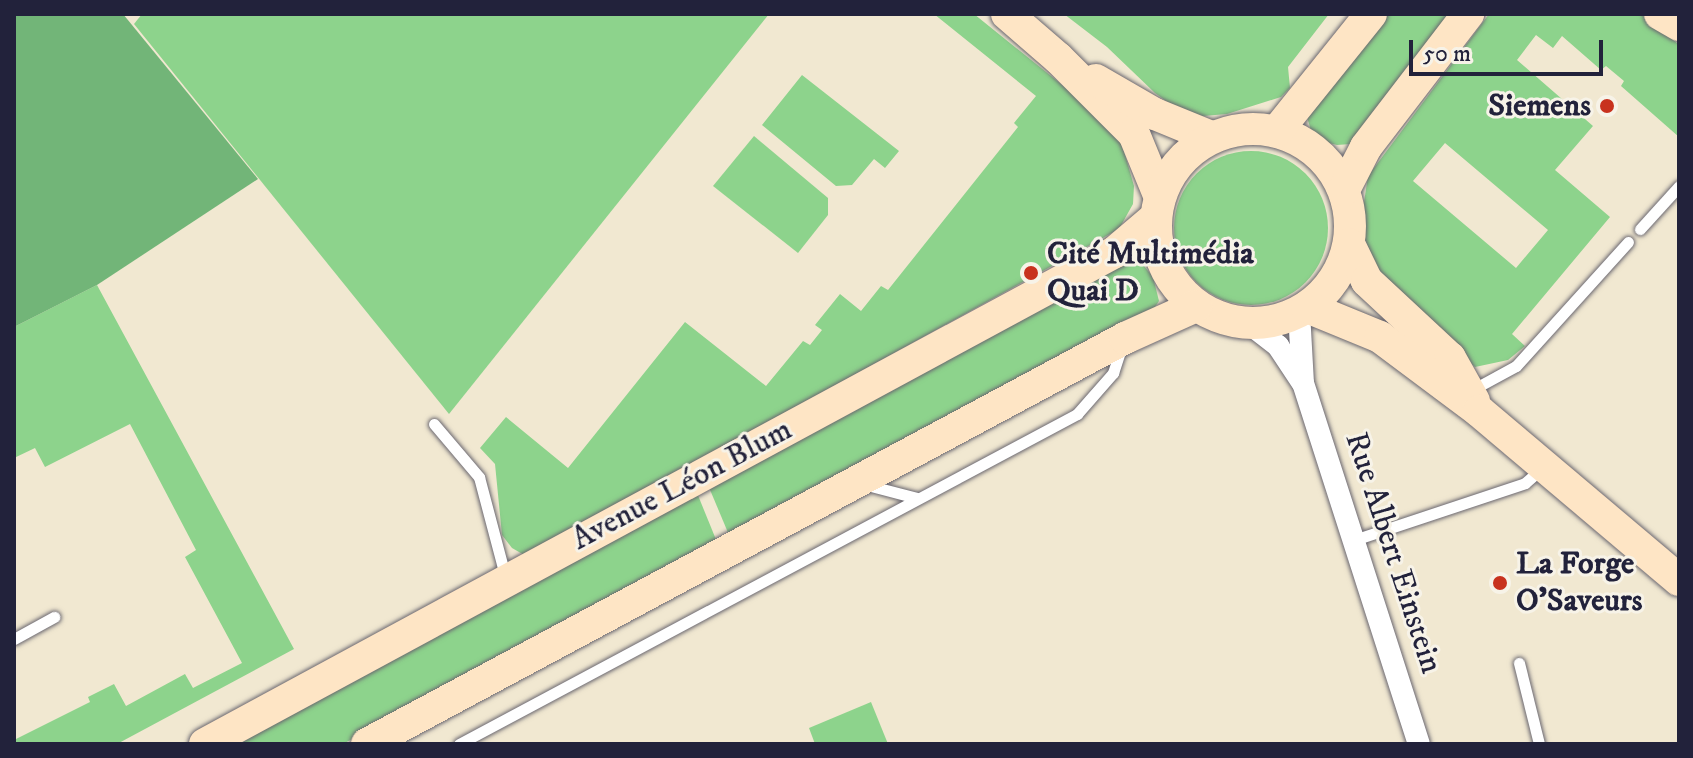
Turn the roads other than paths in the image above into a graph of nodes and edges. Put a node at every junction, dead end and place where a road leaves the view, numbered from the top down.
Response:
1 (1007, 14) edge
2 (1371, 14) edge
3 (1468, 14) edge
4 (1660, 14) edge
5 (1679, 25) edge
6 (1058, 58) junction
7 (1277, 131) junction
8 (1211, 137) junction
9 (1679, 186) edge
10 (1344, 190) junction
11 (1157, 206) junction
12 (1640, 229) dead end
13 (1628, 242) dead end
14 (1349, 244) junction
15 (1196, 306) junction
16 (1303, 310) junction
17 (1250, 324) junction
18 (1125, 338) junction
19 (1303, 383) junction
20 (1474, 401) junction
21 (434, 424) dead end
22 (1544, 466) junction
23 (855, 482) junction
24 (917, 498) junction
25 (1354, 540) junction
26 (507, 580) junction
27 (1679, 580) edge
28 (54, 617) dead end
29 (14, 639) edge
30 (1519, 663) dead end
31 (205, 744) edge
32 (367, 744) edge
33 (459, 744) edge
34 (1419, 744) edge
35 (1539, 744) edge

1 - 6 street
2 - 7 street
3 - 10 street
4 - 5 street
6 - 8 street
6 - 11 street
7 - 8 street
7 - 10 street
8 - 11 street
9 - 12 lane
10 - 14 street
11 - 15 street
11 - 26 street, Avenue Léon Blum
13 - 20 lane
14 - 16 street
14 - 20 street
15 - 17 street
15 - 18 street
16 - 17 street
16 - 19 street, Rue Albert Einstein
16 - 20 street
17 - 19 street, Rue Albert Einstein
18 - 23 street
18 - 24 lane
19 - 25 street, Rue Albert Einstein
20 - 22 street
21 - 26 lane
22 - 25 lane
22 - 27 street
23 - 24 lane
23 - 32 street
24 - 33 lane
25 - 34 street, Rue Albert Einstein
26 - 31 street, Avenue Léon Blum
28 - 29 lane
30 - 35 lane

